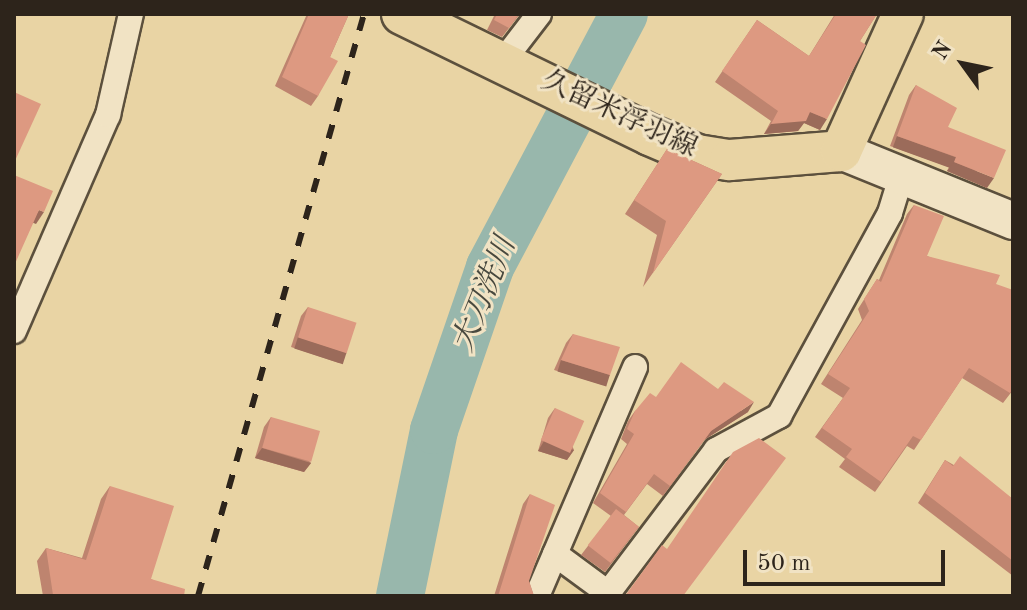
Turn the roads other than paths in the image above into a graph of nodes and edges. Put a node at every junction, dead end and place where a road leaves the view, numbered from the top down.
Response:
1 (131, 14) edge
2 (402, 14) edge
3 (539, 14) edge
4 (903, 14) edge
5 (507, 62) junction
6 (841, 151) junction
7 (902, 174) junction
8 (1013, 221) edge
9 (14, 331) edge
10 (635, 367) dead end
11 (555, 554) junction
12 (537, 596) edge

1 - 9 street
2 - 5 main road, 久留米浮羽線
3 - 5 street
4 - 6 main road
5 - 6 main road, 久留米浮羽線
6 - 7 main road
7 - 8 main road
7 - 11 street
10 - 11 street
11 - 12 street

